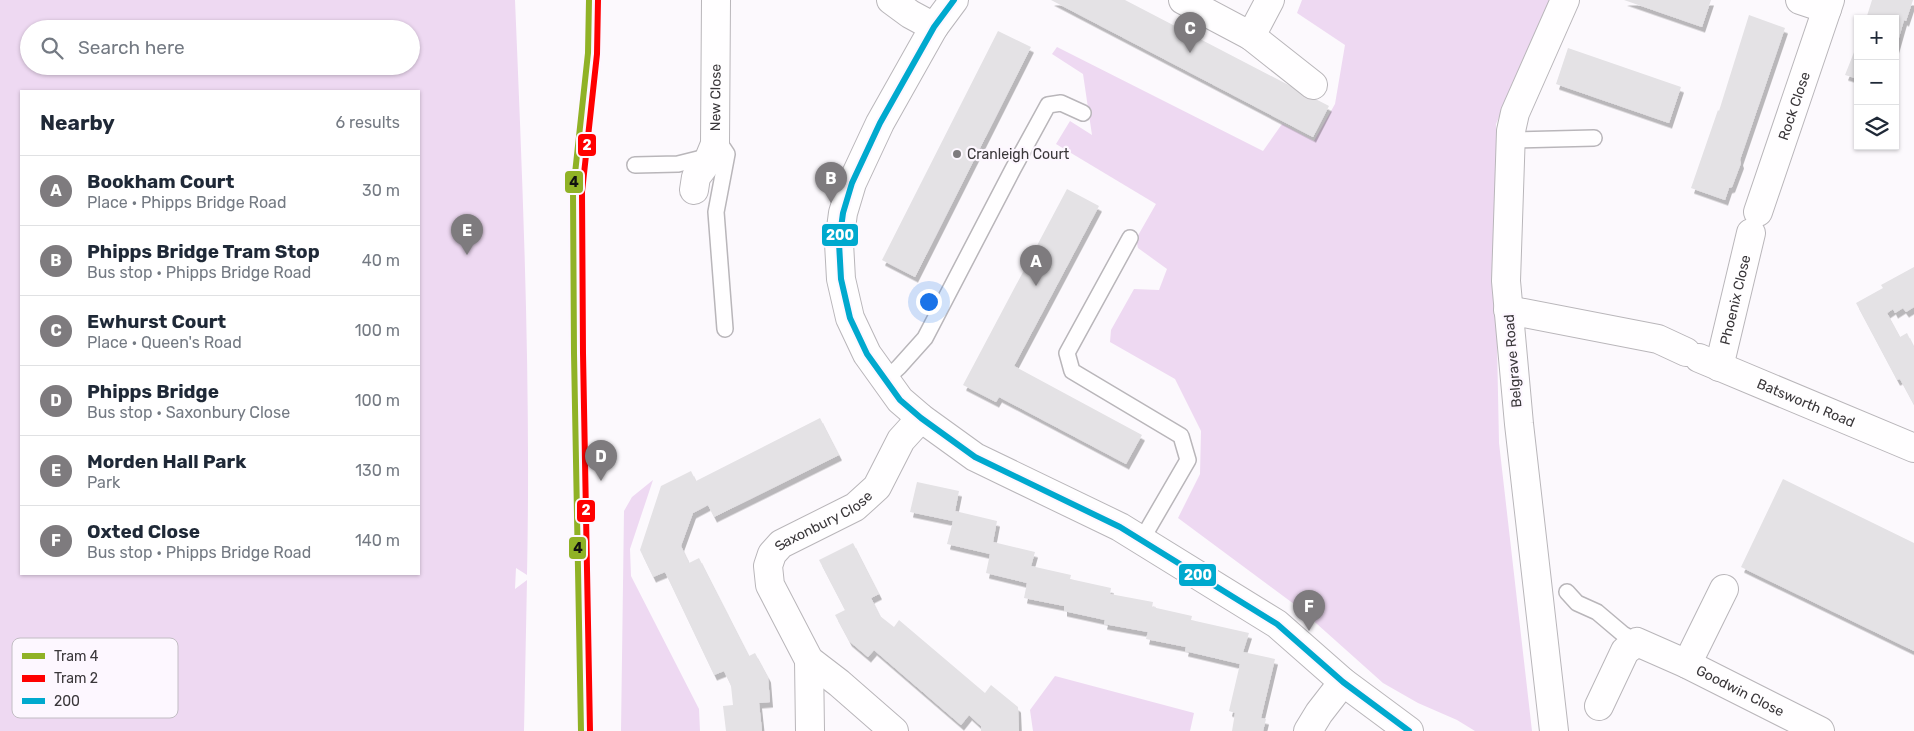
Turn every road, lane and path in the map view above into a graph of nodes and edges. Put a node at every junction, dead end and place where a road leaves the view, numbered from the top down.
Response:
1 (716, 0) edge
2 (891, 0) edge
3 (954, 0) edge
4 (1183, 0) edge
5 (1270, 0) edge
6 (1565, 0) edge
7 (1800, 0) edge
8 (1828, 5) edge
9 (934, 27) junction
10 (1251, 36) junction
11 (1313, 85) dead end
12 (1083, 113) dead end
13 (1594, 138) dead end
14 (1511, 140) junction
15 (712, 150) junction
16 (635, 165) dead end
17 (694, 190) dead end
18 (1754, 222) joint
19 (1130, 238) dead end
20 (1508, 310) junction
21 (725, 329) dead end
22 (1701, 359) junction
23 (885, 380) junction
24 (920, 418) junction
25 (1914, 448) edge
26 (1141, 541) junction
27 (1724, 589) dead end
28 (1567, 592) dead end
29 (1637, 642) junction
30 (809, 660) junction
31 (1687, 664) junction
32 (1344, 682) junction
33 (1599, 706) dead end
34 (810, 731) edge
35 (894, 731) edge
36 (1308, 731) edge
37 (1409, 731) edge
38 (1554, 731) edge
39 (1820, 731) edge

1 - 15 street, New Close
2 - 9 street
3 - 9 street
4 - 10 street
5 - 10 street
6 - 14 street, Belgrave Road
7 - 8 street
8 - 18 street, Rock Close
9 - 23 street
10 - 11 street
12 - 23 lane
13 - 14 lane
14 - 20 street, Belgrave Road
15 - 16 lane
15 - 17 street
15 - 21 lane
18 - 22 street, Phoenix Close
19 - 26 lane
20 - 22 street, Batsworth Road
20 - 38 street, Belgrave Road
22 - 25 street, Batsworth Road
23 - 24 street
24 - 26 street
24 - 30 street, Saxonbury Close
26 - 32 street
27 - 31 street, Goodwin Close
28 - 29 lane
29 - 31 street, Goodwin Close
29 - 33 street
30 - 34 street, Saxonbury Close
30 - 35 street, Saxonbury Close
31 - 39 street, Goodwin Close
32 - 36 street
32 - 37 street

